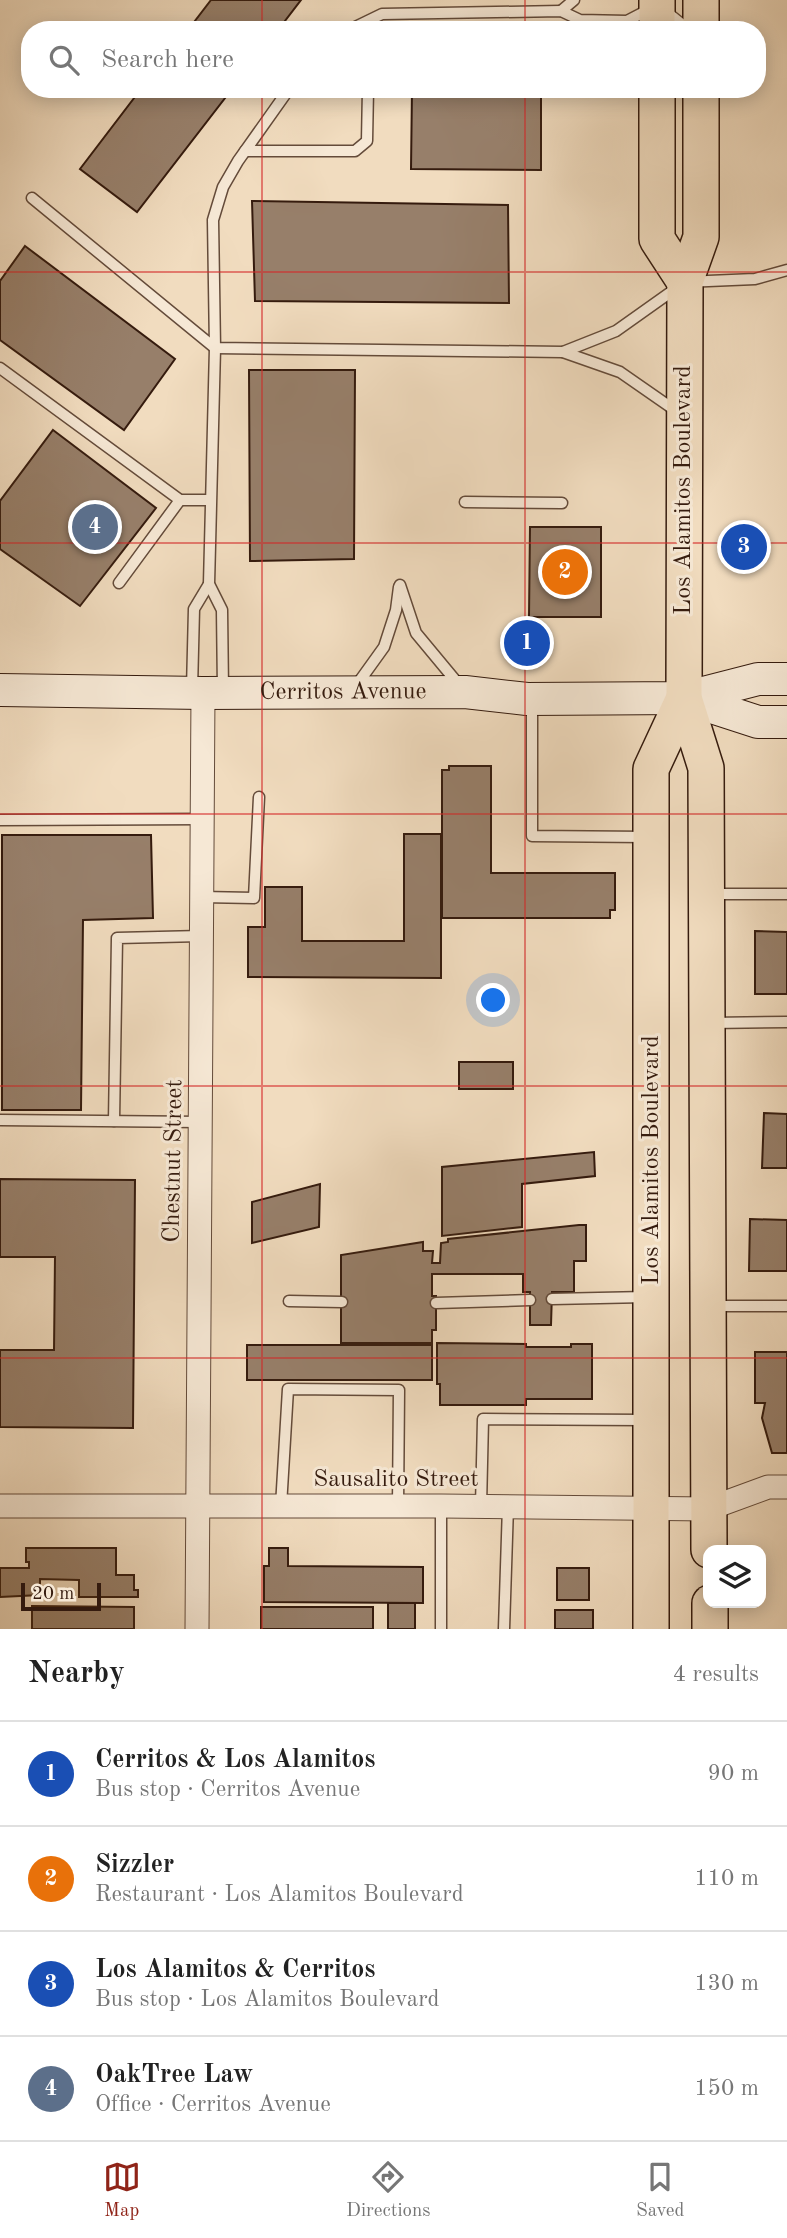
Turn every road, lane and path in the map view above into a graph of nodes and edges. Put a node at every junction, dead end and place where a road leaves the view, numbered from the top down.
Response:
1 (575, 0) edge
2 (701, 0) edge
3 (656, 7) edge
4 (561, 11) junction
5 (374, 21) edge
6 (680, 21) edge
7 (701, 21) edge
8 (283, 98) edge
9 (368, 98) edge
10 (657, 98) edge
11 (701, 98) edge
12 (246, 151) junction
13 (32, 198) dead end
14 (787, 270) edge
15 (685, 282) junction
16 (215, 348) junction
17 (563, 352) junction
18 (0, 368) edge
19 (684, 416) junction
20 (180, 500) junction
21 (209, 500) junction
22 (465, 502) dead end
23 (562, 503) dead end
24 (119, 583) dead end
25 (209, 584) junction
26 (787, 679) edge
27 (0, 690) edge
28 (352, 691) junction
29 (464, 692) junction
30 (206, 693) junction
31 (684, 698) junction
32 (531, 699) junction
33 (787, 722) edge
34 (259, 797) dead end
35 (202, 819) junction
36 (0, 820) edge
37 (651, 837) junction
38 (706, 894) junction
39 (787, 894) edge
40 (202, 897) junction
41 (202, 936) junction
42 (707, 1023) junction
43 (787, 1023) edge
44 (0, 1120) edge
45 (114, 1121) junction
46 (201, 1122) junction
47 (653, 1297) junction
48 (552, 1299) dead end
49 (530, 1300) dead end
50 (289, 1301) dead end
51 (342, 1302) dead end
52 (436, 1303) dead end
53 (706, 1306) junction
54 (787, 1306) edge
55 (653, 1420) junction
56 (787, 1487) edge
57 (0, 1506) edge
58 (197, 1506) junction
59 (281, 1506) junction
60 (398, 1506) junction
61 (441, 1506) junction
62 (481, 1506) junction
63 (508, 1506) junction
64 (652, 1508) junction
65 (708, 1509) junction
66 (709, 1545) edge
67 (710, 1608) edge
68 (198, 1629) edge
69 (441, 1629) edge
70 (504, 1629) edge
71 (651, 1629) edge
72 (710, 1629) edge

1 - 4 lane
2 - 7 main road
3 - 4 lane
3 - 6 lane
4 - 5 lane
8 - 12 lane
9 - 12 lane
10 - 15 main road
11 - 15 main road, Los Alamitos Boulevard
12 - 16 lane
13 - 16 lane
14 - 15 lane
15 - 17 lane
15 - 19 main road, Los Alamitos Boulevard
16 - 17 lane
16 - 21 lane
17 - 19 lane
18 - 20 lane
19 - 31 main road, Los Alamitos Boulevard
20 - 21 lane
20 - 24 lane
21 - 25 lane
22 - 23 lane
25 - 30 lane
25 - 30 lane
26 - 31 main road, Cerritos Avenue
27 - 30 main road, Cerritos Avenue
28 - 29 main road, Cerritos Avenue
28 - 29 lane
28 - 30 main road, Cerritos Avenue
29 - 32 main road, Cerritos Avenue
30 - 35 street, Chestnut Street
31 - 32 main road, Cerritos Avenue
31 - 33 main road, Cerritos Avenue
31 - 37 main road, Los Alamitos Boulevard
31 - 38 main road, Los Alamitos Boulevard
32 - 37 lane
34 - 40 lane
35 - 36 lane
35 - 40 street, Chestnut Street
37 - 47 main road, Los Alamitos Boulevard
38 - 39 lane
38 - 42 main road, Los Alamitos Boulevard
40 - 41 street, Chestnut Street
41 - 45 lane
41 - 46 street, Chestnut Street
42 - 43 lane
42 - 53 main road, Los Alamitos Boulevard
44 - 45 lane
45 - 46 lane
46 - 58 street, Chestnut Street
47 - 48 lane
47 - 55 main road, Los Alamitos Boulevard
49 - 52 lane
50 - 51 lane
53 - 54 lane
53 - 65 main road, Los Alamitos Boulevard
55 - 62 lane
55 - 64 main road, Los Alamitos Boulevard
56 - 65 street, Sausalito Street
57 - 58 street, Sausalito Street
58 - 59 street, Sausalito Street
58 - 68 street, Chestnut Street
59 - 60 street, Sausalito Street
59 - 60 lane
60 - 61 street, Sausalito Street
61 - 62 street, Sausalito Street
61 - 69 lane
62 - 63 street, Sausalito Street
63 - 64 street, Sausalito Street
63 - 70 lane
64 - 65 street, Sausalito Street
64 - 71 main road, Los Alamitos Boulevard
65 - 66 main road, Los Alamitos Boulevard
67 - 72 main road

